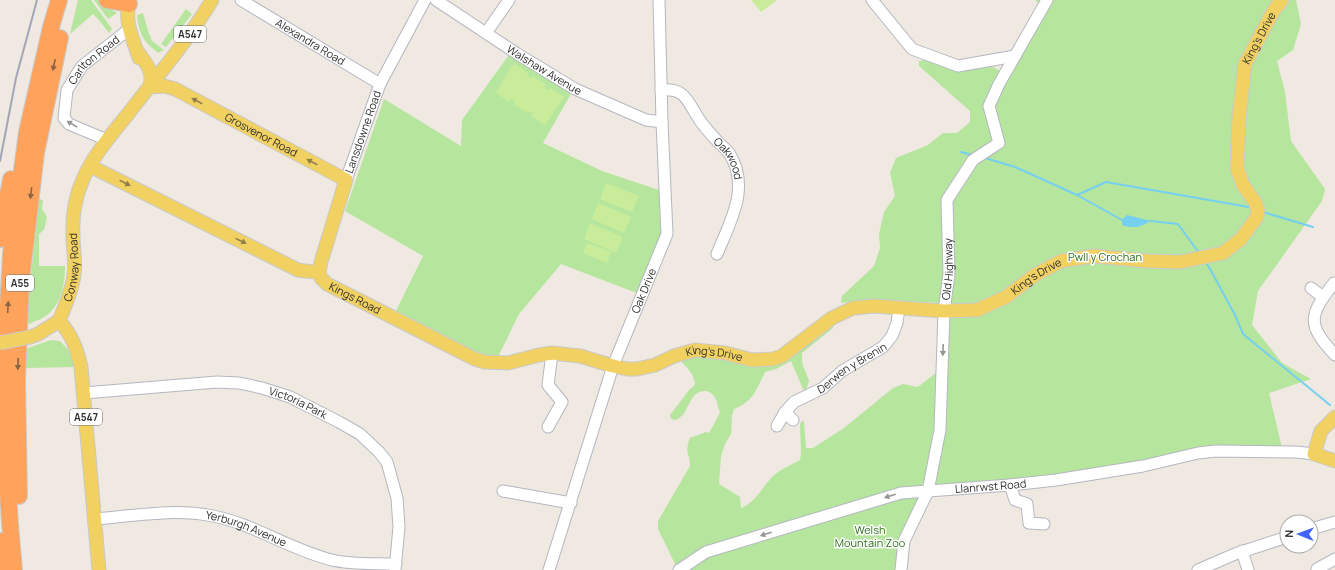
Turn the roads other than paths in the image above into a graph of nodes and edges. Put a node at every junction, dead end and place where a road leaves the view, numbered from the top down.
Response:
1 (55, 0) edge
2 (59, 0) edge
3 (69, 0) edge
4 (107, 0) edge
5 (212, 0) edge
6 (241, 0) edge
7 (425, 0) edge
8 (436, 0) edge
9 (509, 0) edge
10 (659, 0) edge
11 (873, 0) edge
12 (1047, 0) edge
13 (1282, 0) edge
14 (129, 2) edge
15 (128, 30) junction
16 (486, 33) junction
17 (137, 51) junction
18 (1015, 56) junction
19 (165, 66) junction
20 (380, 84) junction
21 (150, 87) junction
22 (175, 89) junction
23 (661, 90) junction
24 (136, 104) junction
25 (662, 122) junction
26 (107, 140) junction
27 (90, 166) junction
28 (346, 180) junction
29 (0, 238) edge
30 (717, 254) dead end
31 (319, 272) junction
32 (1335, 283) edge
33 (1311, 288) dead end
34 (1323, 296) junction
35 (899, 308) junction
36 (944, 311) junction
37 (59, 321) junction
38 (0, 343) edge
39 (552, 353) junction
40 (1335, 355) edge
41 (613, 366) junction
42 (84, 394) junction
43 (1335, 417) edge
44 (777, 426) dead end
45 (548, 428) dead end
46 (1314, 454) junction
47 (1335, 461) edge
48 (1010, 485) junction
49 (503, 491) dead end
50 (928, 491) junction
51 (570, 503) junction
52 (95, 519) junction
53 (1335, 522) edge
54 (1044, 524) dead end
55 (1319, 527) edge
56 (1279, 540) edge
57 (0, 541) edge
58 (1242, 552) junction
59 (1335, 559) edge
60 (395, 567) edge
61 (1317, 569) edge
62 (5, 570) edge
63 (14, 570) edge
64 (25, 570) edge
65 (99, 570) edge
66 (549, 570) edge
67 (679, 570) edge
68 (901, 570) edge
69 (1198, 570) edge
70 (1248, 570) edge

1 - 29 highway
63 -> 2 highway, A55
3 -> 64 highway, A55
4 - 14 highway
5 - 19 main road, Conway Road / A547
6 - 20 street, Alexandra Road
7 - 20 street, Lansdowne Road
8 - 16 street, Walshaw Avenue
9 - 16 street
10 - 23 street, Oak Drive
11 - 18 street
12 - 18 street, Old Highway
13 - 36 main road, King's Drive
14 - 15 main road
15 - 17 main road
26 -> 15 street, Carlton Road
16 - 25 street, Walshaw Avenue
17 - 21 main road
17 - 24 main road
18 - 36 street, Old Highway
19 - 21 main road, Conway Road / A547
19 - 22 main road
20 - 28 street, Lansdowne Road
21 - 22 main road, Grosvenor Road
21 - 24 main road, Conway Road / A547
28 -> 22 main road, Grosvenor Road
23 - 25 street, Oak Drive
23 - 30 street, Oakwood
24 - 26 main road, Conway Road / A547
25 - 41 street, Oak Drive
26 - 27 main road, Conway Road / A547
27 -> 31 main road, Kings Road
27 - 37 main road, Conway Road / A547
28 - 31 main road, Lansdowne Road
31 - 39 main road, Kings Road
32 - 34 street
33 - 34 street
34 - 40 street
35 - 36 main road, King's Drive
35 - 41 main road, King's Drive
35 - 44 street, Derwen y Brenin
36 -> 50 street, Old Highway
37 - 38 main road, bridge
37 - 42 main road, A547
39 - 41 main road, Kings Road
39 - 45 street
41 - 51 street, Oak Drive
42 - 52 main road, A547
42 - 60 street, Victoria Park
43 - 46 main road
46 - 47 main road
46 - 48 street, Llanrwst Road
48 - 50 street, Llanrwst Road
48 - 54 street
49 - 51 street
50 -> 67 street, Llanrwst Road
50 - 68 street, Old Highway
51 - 66 street, Oak Drive
52 - 60 street, Yerburgh Avenue
52 - 65 main road, A547
53 - 55 street
56 - 58 street
57 - 62 highway
58 - 69 street
58 - 70 street
59 - 61 street

